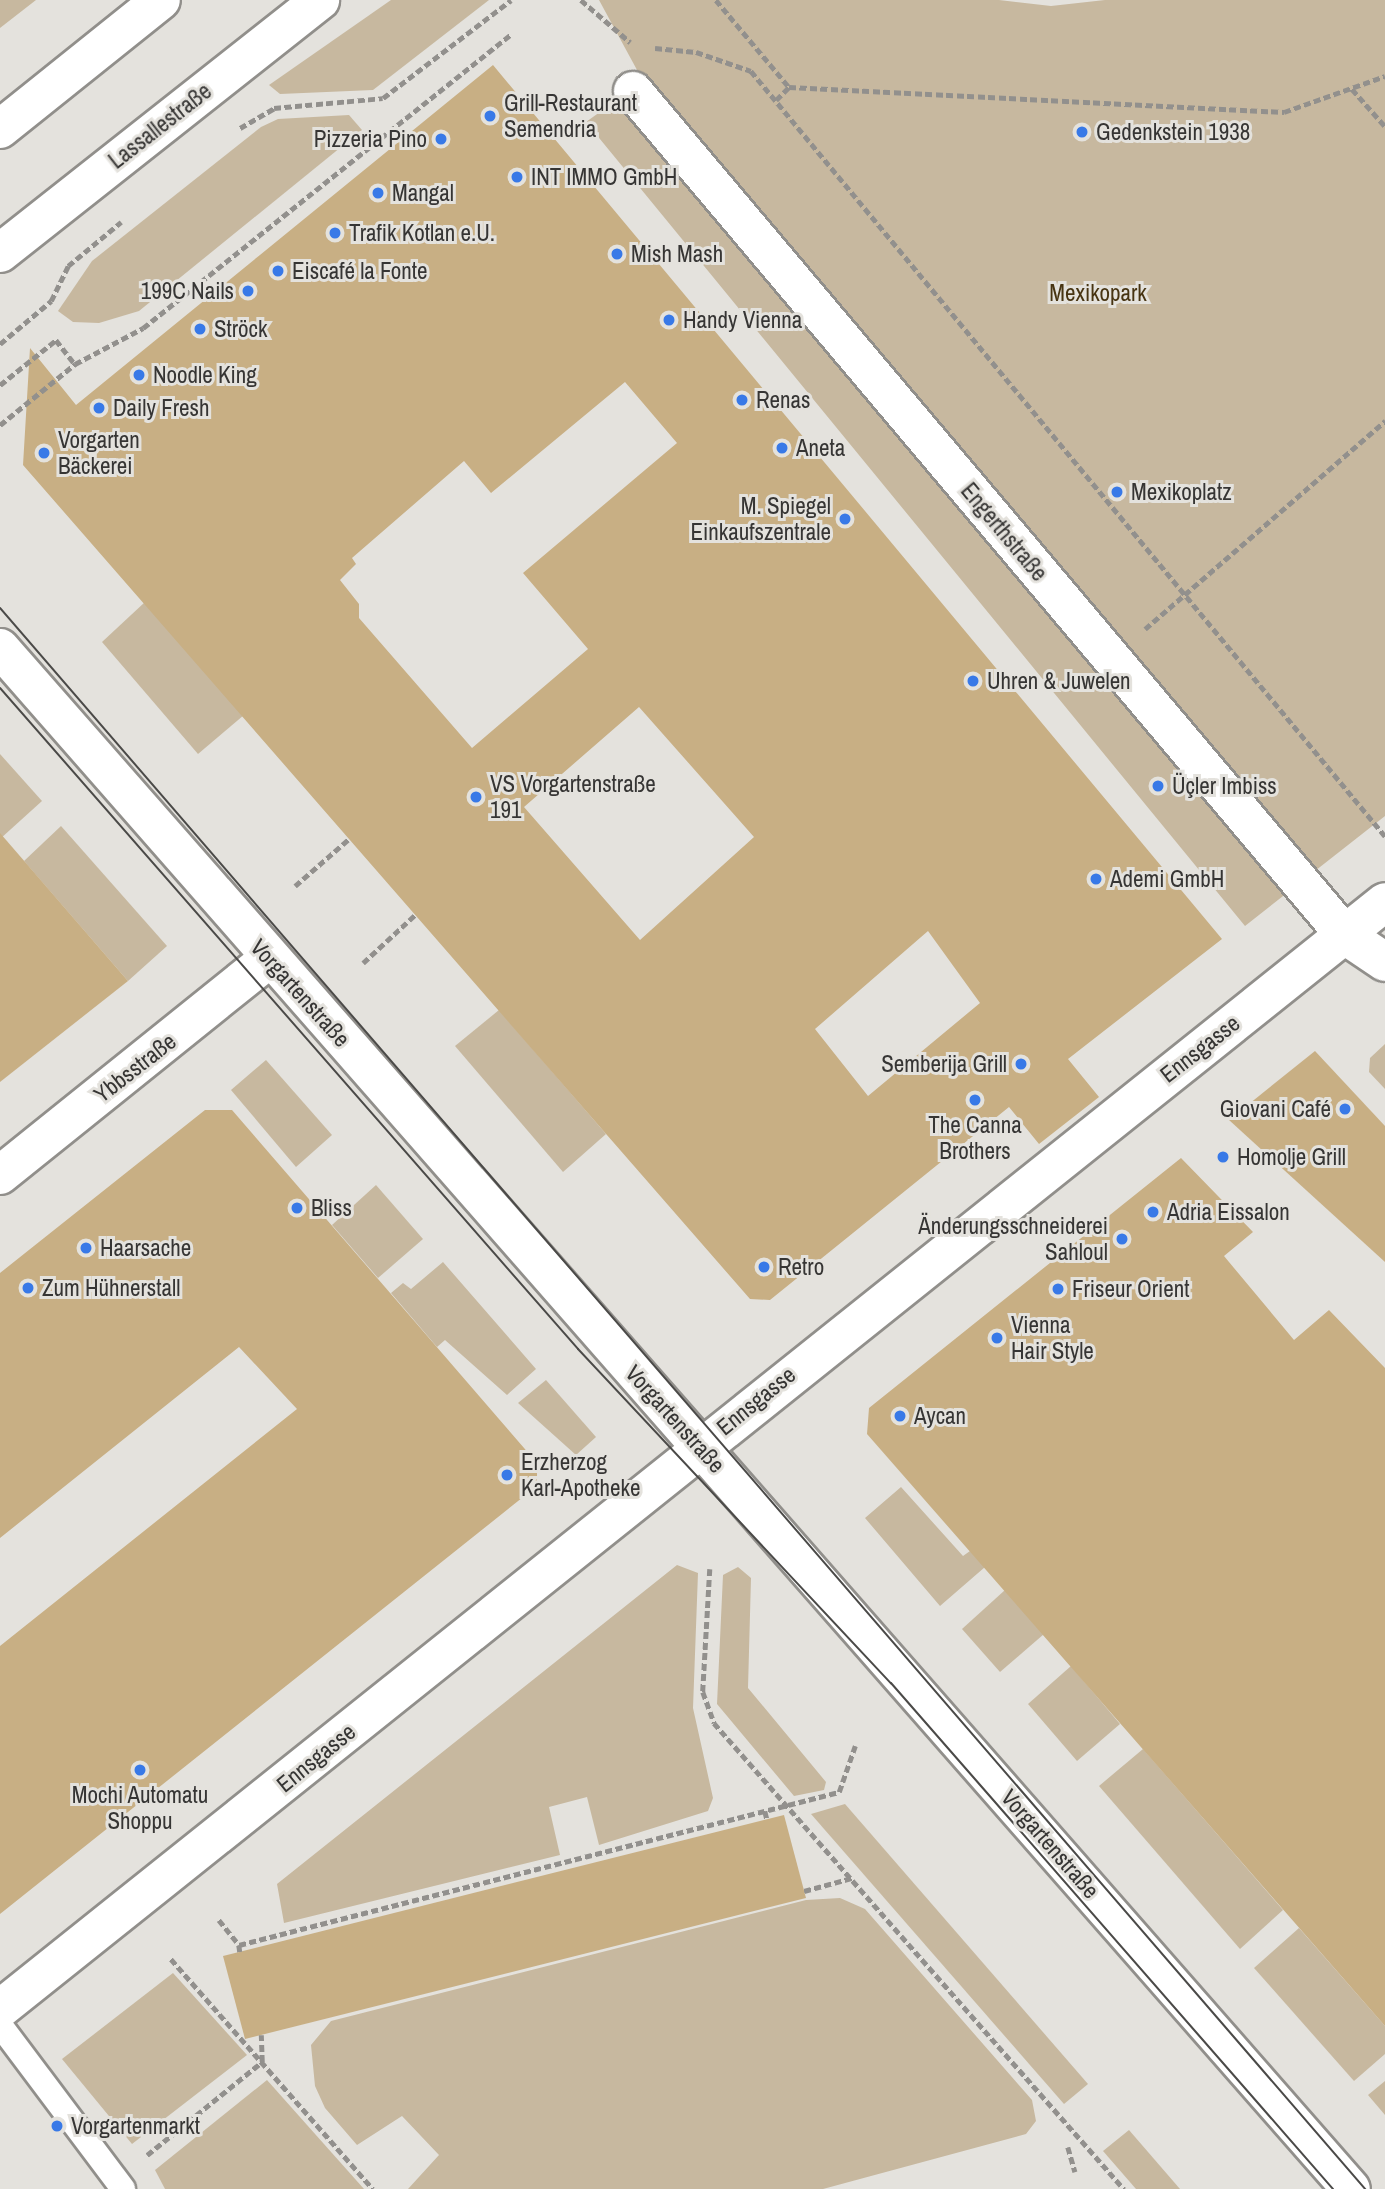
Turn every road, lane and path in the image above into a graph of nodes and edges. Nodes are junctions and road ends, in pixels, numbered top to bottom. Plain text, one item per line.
1 (161, 0) edge
2 (320, 0) edge
3 (511, 0) edge
4 (581, 0) edge
5 (716, 0) edge
6 (511, 34) dead end
7 (639, 45) dead end
8 (648, 47) dead end
9 (1385, 76) edge
10 (789, 87) junction
11 (1352, 89) junction
12 (633, 91) dead end
13 (776, 100) junction
14 (1385, 126) edge
15 (0, 129) edge
16 (228, 137) dead end
17 (131, 214) dead end
18 (0, 253) edge
19 (0, 344) edge
20 (75, 364) junction
21 (0, 385) edge
22 (1385, 421) edge
23 (0, 425) edge
24 (1185, 598) junction
25 (0, 648) edge
26 (1110, 657) junction
27 (1385, 836) edge
28 (350, 838) dead end
29 (295, 886) dead end
30 (1385, 902) edge
31 (416, 914) dead end
32 (1345, 935) junction
33 (270, 959) junction
34 (1385, 962) edge
35 (363, 963) dead end
36 (0, 1175) edge
37 (700, 1448) junction
38 (710, 1569) dead end
39 (855, 1746) dead end
40 (788, 1805) junction
41 (765, 1811) junction
42 (767, 1819) dead end
43 (852, 1878) junction
44 (804, 1891) dead end
45 (219, 1920) dead end
46 (239, 1945) junction
47 (240, 1952) dead end
48 (171, 1959) dead end
49 (0, 2009) edge
50 (0, 2025) edge
51 (261, 2035) dead end
52 (262, 2062) junction
53 (1068, 2147) dead end
54 (1075, 2172) dead end
55 (119, 2185) edge
56 (373, 2189) edge
57 (1124, 2189) edge
58 (1351, 2189) edge

1 - 15 street
2 - 18 street, Lassallestraße
3 - 16 path
4 - 7 path
5 - 10 path
6 - 20 path
8 - 13 path
9 - 11 path
10 - 11 path
10 - 13 path
11 - 14 path
12 - 26 street, Engerthstraße
13 - 24 path
17 - 19 path
20 - 21 path
20 - 23 path
22 - 24 path
24 - 26 path
24 - 27 path
25 - 33 street, Vorgartenstraße
26 - 32 street, Engerthstraße
28 - 29 path
30 - 32 street, Ennsgasse
31 - 35 path
32 - 34 street, Engerthstraße
32 - 37 street, Ennsgasse
33 - 36 street, Ybbsstraße
33 - 37 street, Vorgartenstraße
37 - 49 street, Ennsgasse
37 - 58 street, Vorgartenstraße
38 - 40 path
39 - 40 path
40 - 41 path
40 - 43 path
41 - 42 path
41 - 46 path
43 - 44 path
43 - 57 path
45 - 46 path
46 - 47 path
48 - 52 path
50 - 55 lane
51 - 52 path
52 - 55 path
52 - 56 path
53 - 54 path

